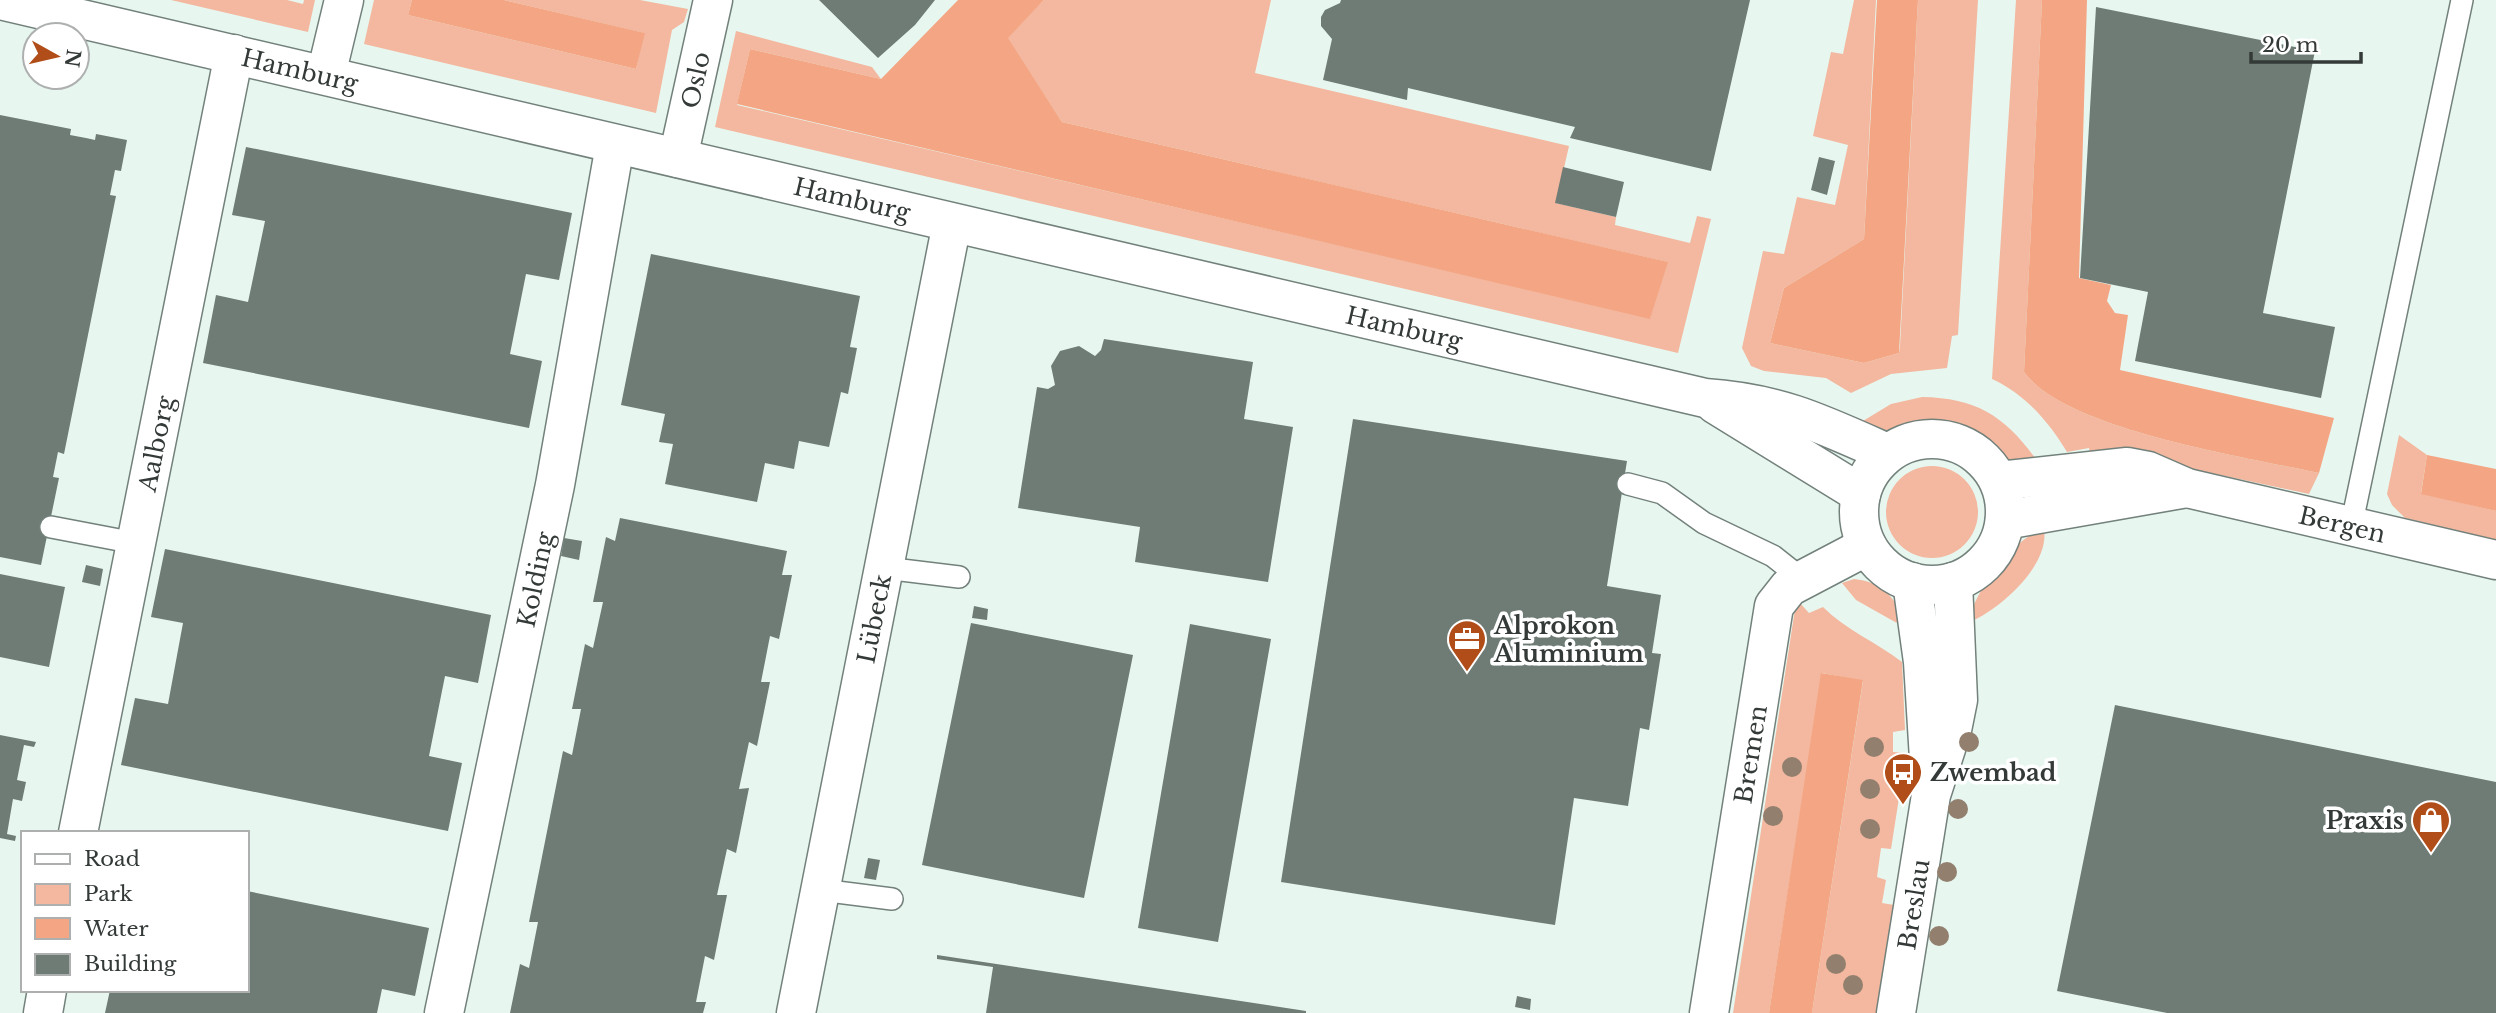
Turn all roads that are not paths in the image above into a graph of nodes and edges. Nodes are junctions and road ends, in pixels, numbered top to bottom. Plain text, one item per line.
1 (0, 0) edge
2 (344, 0) edge
3 (713, 0) edge
4 (2462, 0) edge
5 (234, 54) junction
6 (326, 75) junction
7 (615, 145) junction
8 (678, 158) junction
9 (952, 223) junction
10 (1705, 398) junction
11 (1887, 453) junction
12 (1999, 481) junction
13 (1628, 484) dead end
14 (2187, 488) junction
15 (1861, 494) junction
16 (2005, 520) junction
17 (51, 527) dead end
18 (2351, 527) junction
19 (135, 543) junction
20 (1867, 546) junction
21 (2496, 560) edge
22 (885, 568) junction
23 (959, 577) dead end
24 (1802, 579) junction
25 (1912, 582) junction
26 (1953, 582) junction
27 (1931, 795) junction
28 (78, 831) edge
29 (821, 890) junction
30 (892, 899) dead end
31 (47, 992) edge
32 (43, 1013) edge
33 (444, 1013) edge
34 (796, 1013) edge
35 (1709, 1013) edge
36 (1896, 1013) edge

1 - 5 street, Hamburg
2 - 6 street
3 - 8 street, Oslo
4 - 18 lane
5 - 6 street, Hamburg
5 - 19 street, Aalborg
6 - 7 street, Hamburg
7 - 8 street, Hamburg
7 - 33 street, Kolding
8 - 9 street, Hamburg
9 - 10 street, Hamburg
9 - 22 street, Lübeck
10 - 11 street, Hamburg
10 - 15 street, Hamburg
11 - 12 street
11 - 15 street
12 - 14 street, Bergen
12 - 16 street
13 - 24 lane
14 - 16 street, Bergen
14 - 18 street, Bergen
15 - 20 street
16 - 26 street
17 - 19 lane
18 - 21 street, Bergen
19 - 28 street, Aalborg
20 - 24 street, Bremen
20 - 25 street
22 - 23 lane
22 - 29 street, Lübeck
24 - 35 street, Bremen
25 - 26 street
25 - 27 street, Breslau
26 - 27 street, Breslau
27 - 36 street, Breslau
29 - 30 lane
29 - 34 street, Lübeck
31 - 32 street

